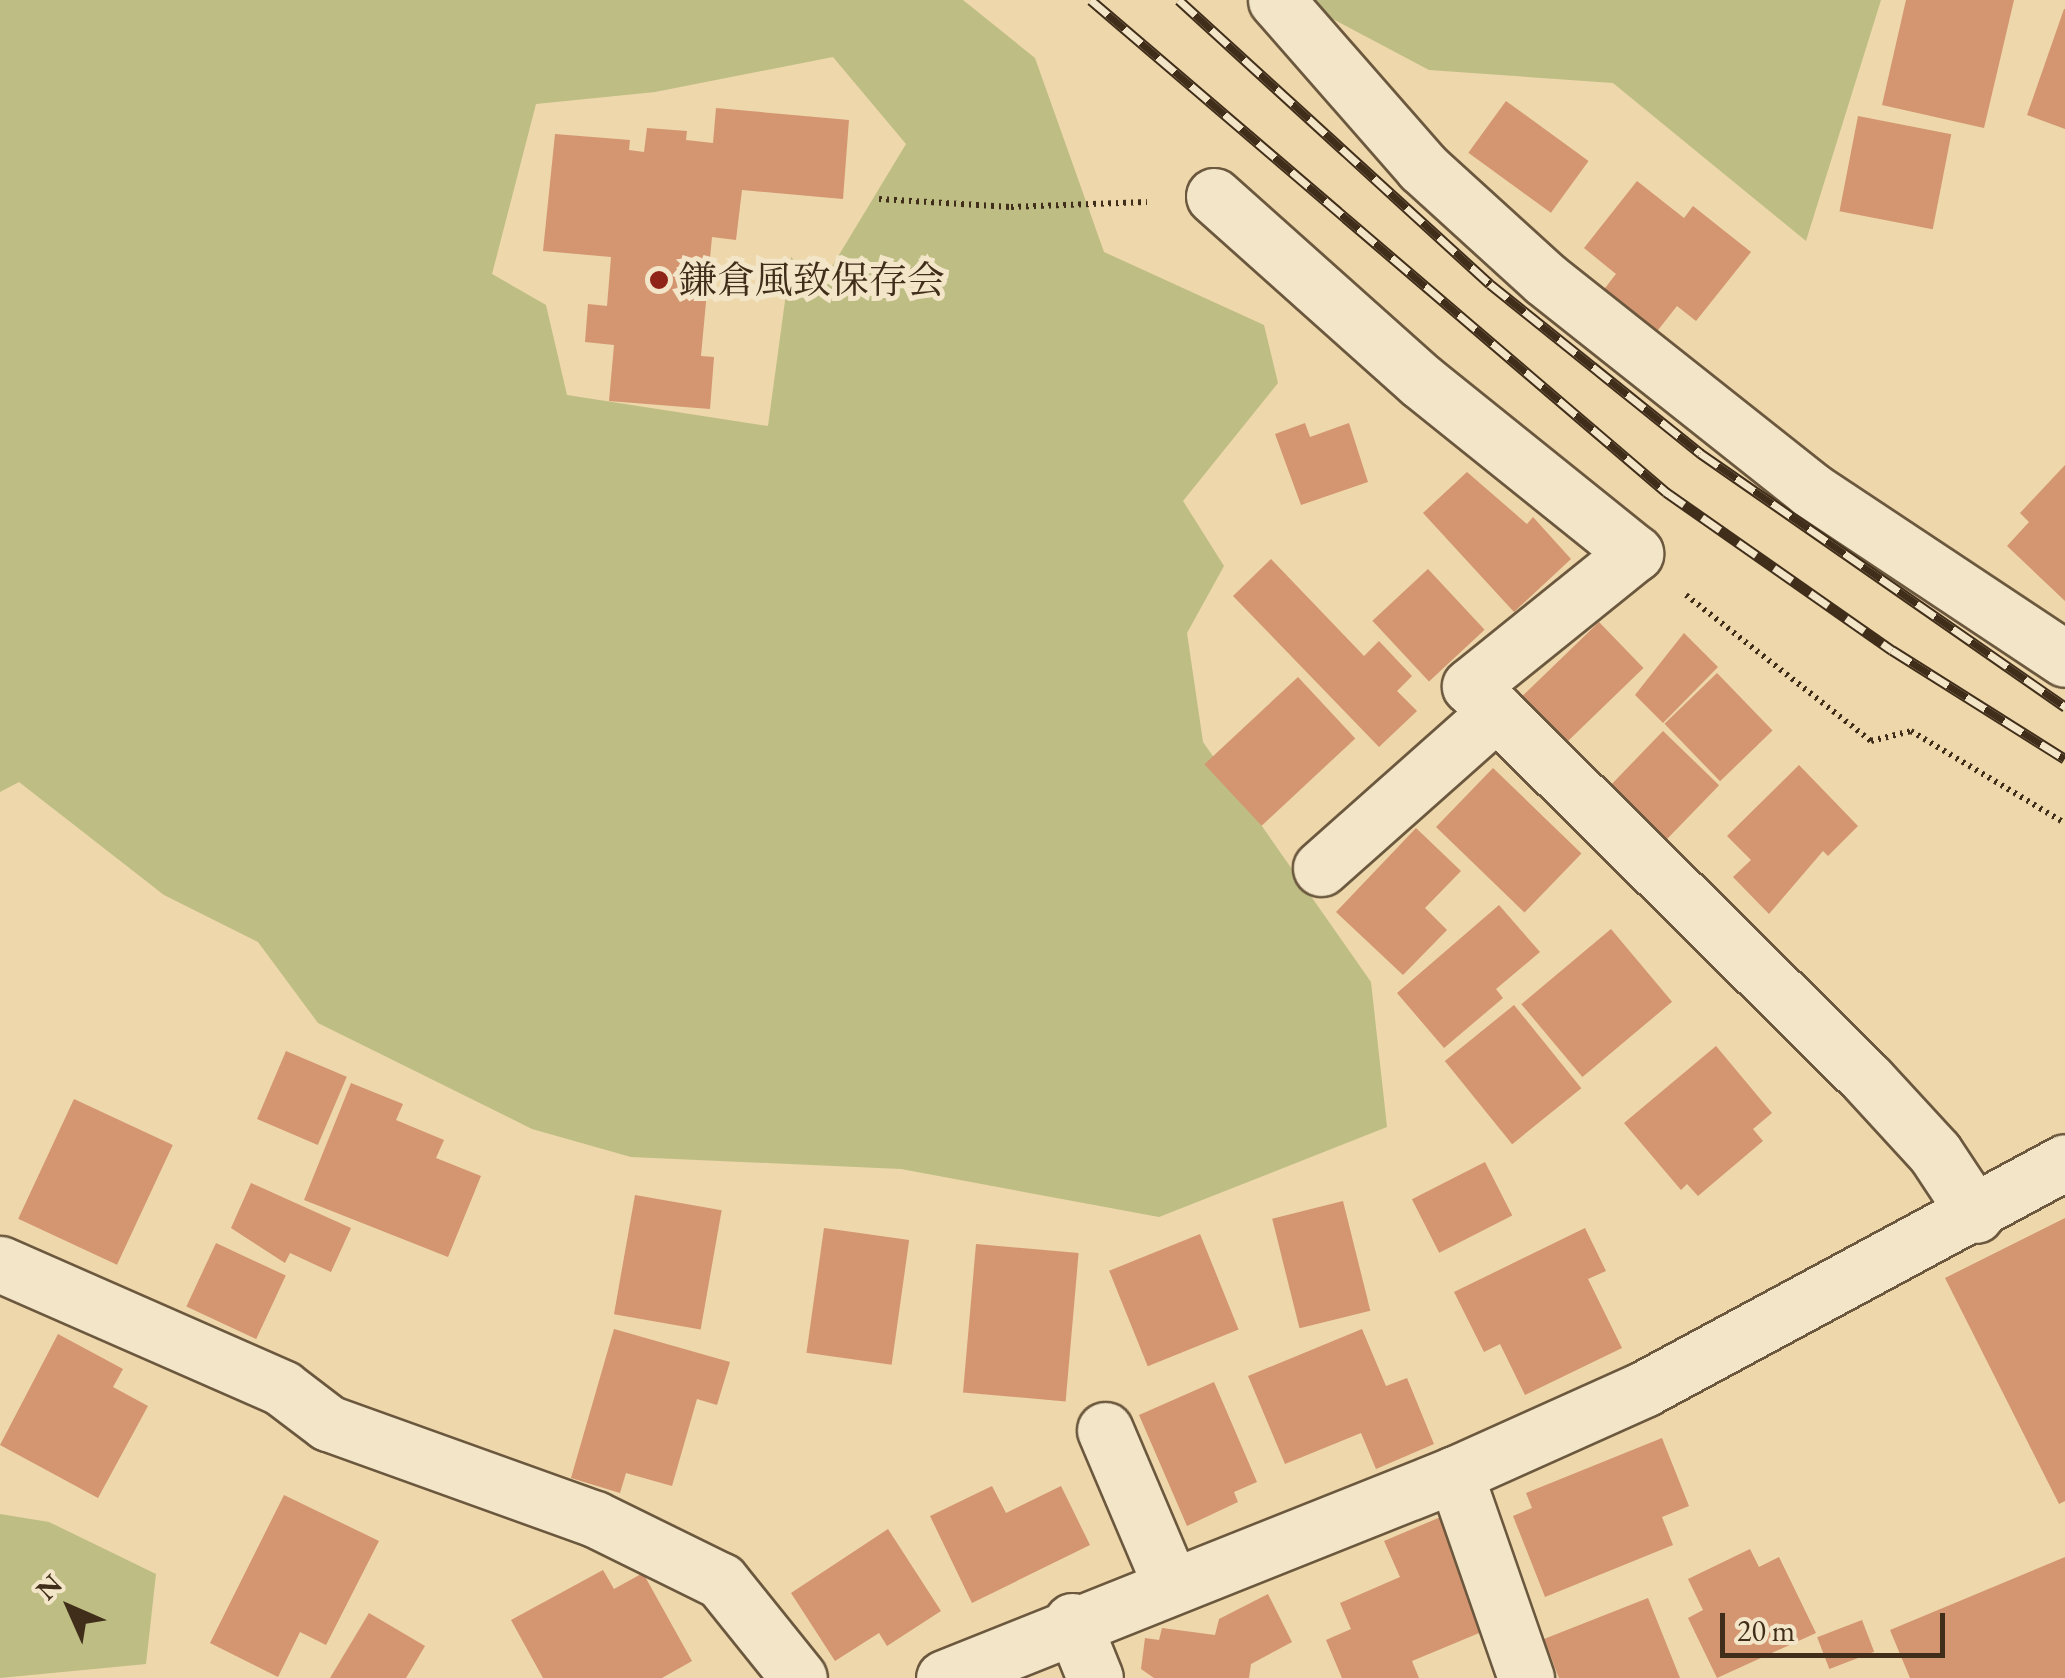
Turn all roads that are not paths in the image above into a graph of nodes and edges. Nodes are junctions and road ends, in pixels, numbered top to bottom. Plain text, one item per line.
1 (1276, 0) edge
2 (1214, 196) road end
3 (2065, 659) edge
4 (1497, 712) junction
5 (1322, 868) dead end
6 (2065, 1162) edge
7 (1976, 1215) junction
8 (0, 1264) edge
9 (1105, 1430) dead end
10 (1455, 1474) junction
11 (1170, 1584) junction
12 (1072, 1621) junction
13 (799, 1678) edge
14 (944, 1678) edge
15 (1095, 1678) edge
16 (1526, 1678) edge

1 - 3 street
2 - 4 street
4 - 5 street
4 - 7 street
6 - 7 street
7 - 10 street
8 - 13 street
9 - 11 street
10 - 11 street
10 - 16 street
11 - 12 street
12 - 14 street
12 - 15 street

